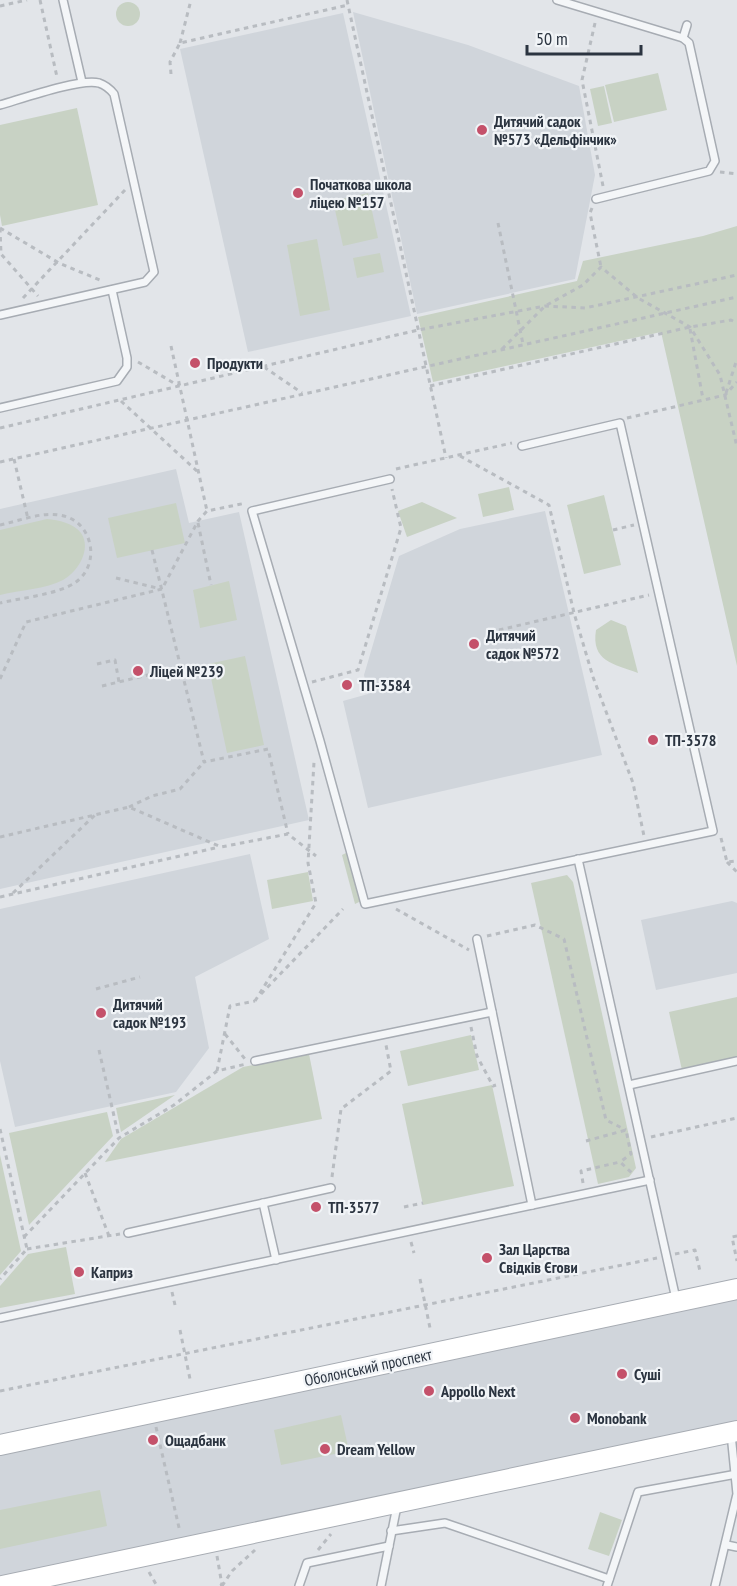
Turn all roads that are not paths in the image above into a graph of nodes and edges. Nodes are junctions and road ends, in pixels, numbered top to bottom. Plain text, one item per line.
1 (63, 0) edge
2 (557, 0) edge
3 (687, 25) dead end
4 (682, 38) junction
5 (82, 82) junction
6 (0, 105) edge
7 (597, 199) road end
8 (115, 289) junction
9 (4, 314) edge
10 (0, 408) edge
11 (521, 444) road end
12 (390, 479) road end
13 (578, 859) junction
14 (477, 939) road end
15 (492, 1012) junction
16 (737, 1061) edge
17 (252, 1062) road end
18 (629, 1086) junction
19 (646, 1181) junction
20 (331, 1188) road end
21 (264, 1203) junction
22 (532, 1205) junction
23 (128, 1233) road end
24 (276, 1260) junction
25 (737, 1289) edge
26 (677, 1302) junction
27 (0, 1318) edge
28 (734, 1431) edge
29 (0, 1445) edge
30 (736, 1474) edge
31 (397, 1502) junction
32 (391, 1531) junction
33 (727, 1545) junction
34 (388, 1546) junction
35 (737, 1547) edge
36 (44, 1582) edge
37 (608, 1582) edge
38 (2, 1586) edge
39 (299, 1586) edge
40 (381, 1586) edge
41 (715, 1586) edge

1 - 5 lane
2 - 4 lane
3 - 4 lane
4 - 7 lane
5 - 6 lane
5 - 8 lane
8 - 9 lane
8 - 10 lane
11 - 13 lane
12 - 13 lane
13 - 18 lane
14 - 15 lane
15 - 17 lane
15 - 22 lane
16 - 18 lane
18 - 19 lane
19 - 22 lane
19 - 26 lane
20 - 21 lane
21 - 23 lane
21 - 24 lane
22 - 24 lane
24 - 27 lane
25 - 26 main road, Оболонський проспект
26 - 29 main road, Оболонський проспект
28 - 30 lane
28 - 31 main road
30 - 33 lane
30 - 37 lane
31 - 32 lane
31 - 36 main road
32 - 34 lane
32 - 37 lane
33 - 35 lane
33 - 41 lane
34 - 39 lane
34 - 40 lane
36 - 38 main road

